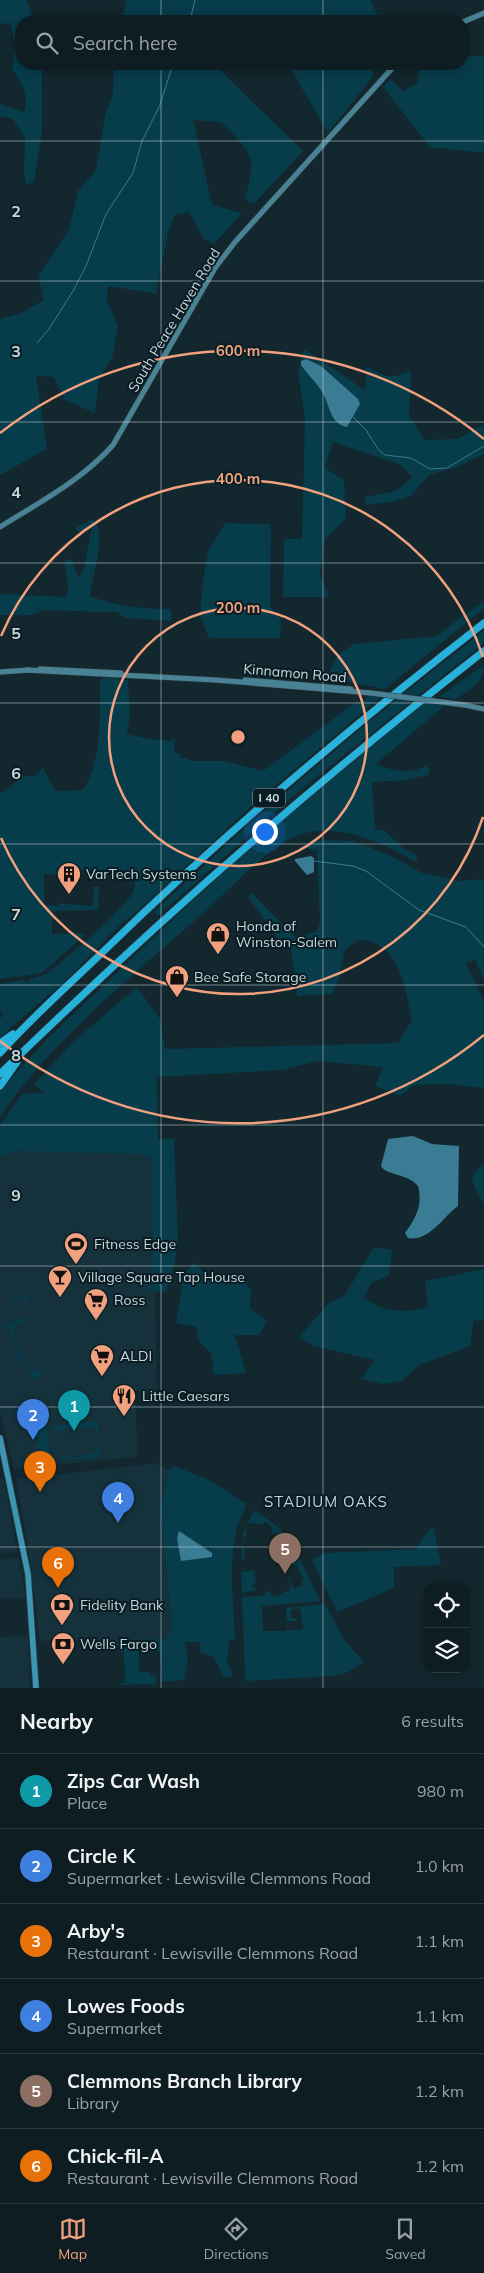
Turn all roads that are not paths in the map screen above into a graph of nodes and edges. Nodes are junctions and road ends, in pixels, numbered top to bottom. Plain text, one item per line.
1 (484, 13) edge
2 (469, 19) edge
3 (391, 70) edge
4 (0, 526) edge
5 (484, 623) edge
6 (484, 651) edge
7 (0, 672) edge
8 (484, 710) edge
9 (23, 1026) junction
10 (0, 1043) edge
11 (29, 1046) junction
12 (0, 1053) edge
13 (0, 1074) edge
14 (0, 1086) edge
15 (0, 1438) edge
16 (36, 1688) edge

1 - 2 main road
3 - 4 main road, South Peace Haven Road
5 - 9 highway, I 40
6 - 11 highway, I 40
7 - 8 main road, Kinnamon Road, bridge
9 - 10 highway
9 - 12 highway, I 40
11 - 13 highway, I 40
11 - 14 highway
15 - 16 main road

